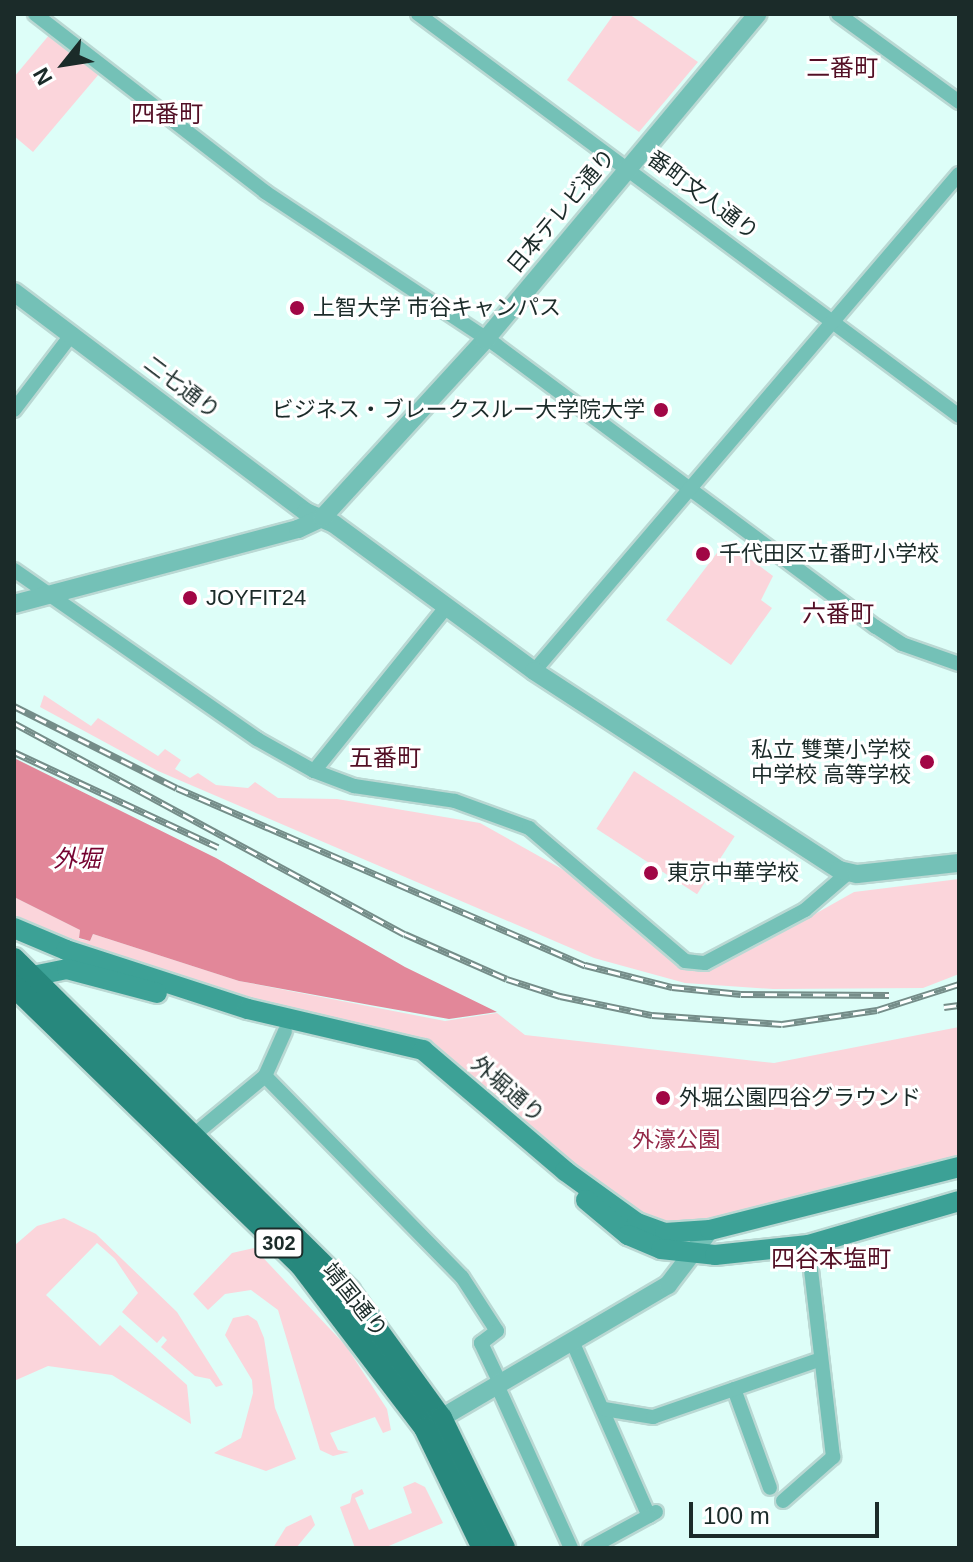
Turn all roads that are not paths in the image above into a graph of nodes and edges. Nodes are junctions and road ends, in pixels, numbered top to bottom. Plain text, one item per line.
1 (35, 14) edge
2 (418, 14) edge
3 (758, 14) edge
4 (838, 14) edge
5 (959, 102) edge
6 (629, 167) junction
7 (959, 174) edge
8 (14, 292) edge
9 (832, 320) junction
10 (72, 334) junction
11 (485, 340) junction
12 (14, 410) edge
13 (959, 416) edge
14 (689, 489) junction
15 (322, 518) junction
16 (14, 570) edge
17 (53, 595) junction
18 (14, 604) edge
19 (447, 606) junction
20 (959, 664) edge
21 (534, 671) junction
22 (314, 771) junction
23 (959, 863) edge
24 (849, 872) junction
25 (14, 928) edge
26 (14, 959) edge
27 (20, 980) edge
28 (285, 1031) junction
29 (265, 1076) junction
30 (195, 1134) junction
31 (959, 1167) edge
32 (959, 1201) edge
33 (710, 1230) junction
34 (808, 1245) junction
35 (694, 1254) junction
36 (572, 1341) junction
37 (819, 1360) junction
38 (498, 1384) junction
39 (734, 1389) junction
40 (604, 1409) junction
41 (433, 1423) junction
42 (770, 1488) dead end
43 (783, 1501) dead end
44 (599, 1546) edge
45 (483, 1548) edge
46 (504, 1548) edge
47 (571, 1548) edge

1 - 11 street
2 - 6 street, 番町文人通り
3 - 6 street, 日本テレビ通り
4 - 5 street
6 - 9 street, 番町文人通り
6 - 11 street, 日本テレビ通り
7 - 9 street
8 - 10 street, 二七通り
9 - 13 street, 番町文人通り
9 - 14 street
10 - 12 street
10 - 15 street, 二七通り
11 - 14 street
11 - 15 street, 日本テレビ通り
14 - 20 street
14 - 21 street
15 - 17 street, 日本テレビ通り
15 - 19 street, 二七通り
16 - 17 street
17 - 18 street, 日本テレビ通り
17 - 22 street
19 - 21 street, 二七通り
19 - 22 street
21 - 24 street, 二七通り
22 - 24 street
23 - 24 street
25 - 33 main road, 外堀通り
26 - 27 main road, 靖国通り / 302
27 - 28 main road, 外堀通り
27 - 30 main road, 靖国通り / 302
27 - 41 main road, 靖国通り / 302
28 - 29 street
28 - 35 main road, 外堀通り
29 - 30 street
29 - 38 street
30 - 41 main road, 靖国通り / 302
31 - 33 main road, 外堀通り
32 - 34 main road, 外堀通り
33 - 35 street
34 - 35 main road, 外堀通り
34 - 37 street
35 - 36 street
36 - 38 street
36 - 40 street
37 - 39 street
37 - 43 street
38 - 41 street
38 - 47 street
39 - 40 street
39 - 42 street
40 - 44 street
41 - 45 main road, 靖国通り / 302
41 - 46 main road, 靖国通り / 302

